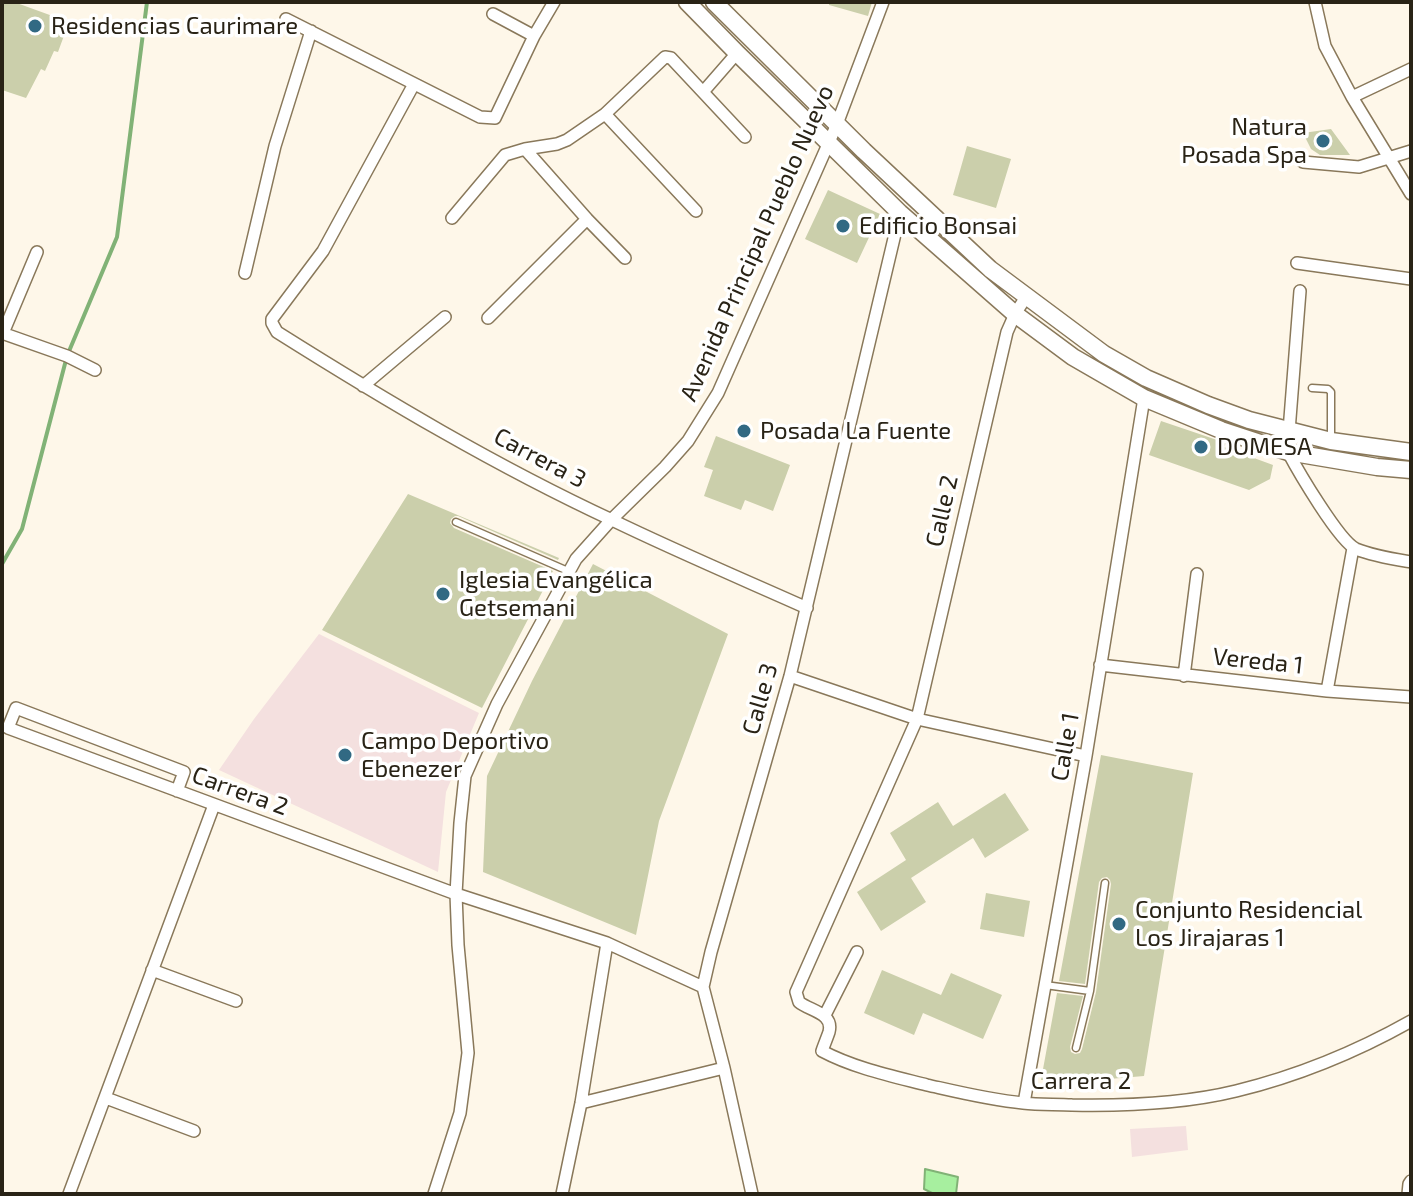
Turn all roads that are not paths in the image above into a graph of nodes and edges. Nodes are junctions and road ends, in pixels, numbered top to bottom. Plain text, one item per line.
1 (554, 2) edge
2 (687, 2) edge
3 (714, 2) edge
4 (883, 2) edge
5 (1315, 2) edge
6 (493, 14) dead end
7 (286, 19) dead end
8 (311, 31) junction
9 (534, 36) junction
10 (737, 53) junction
11 (1411, 69) edge
12 (414, 84) junction
13 (703, 92) junction
14 (1352, 97) junction
15 (605, 114) junction
16 (837, 124) junction
17 (745, 137) dead end
18 (828, 143) junction
19 (525, 149) junction
20 (1411, 151) edge
21 (1389, 157) junction
22 (1303, 162) dead end
23 (1411, 194) edge
24 (696, 211) dead end
25 (900, 213) junction
26 (452, 218) dead end
27 (587, 219) junction
28 (37, 252) dead end
29 (625, 258) dead end
30 (1297, 263) dead end
31 (245, 273) dead end
32 (1411, 279) edge
33 (1300, 291) dead end
34 (1026, 297) junction
35 (1015, 314) junction
36 (445, 317) dead end
37 (488, 318) dead end
38 (2, 333) edge
39 (95, 370) dead end
40 (363, 386) junction
41 (1312, 388) dead end
42 (1144, 398) junction
43 (1289, 431) junction
44 (1331, 441) junction
45 (1288, 452) junction
46 (1411, 452) edge
47 (1411, 470) edge
48 (611, 520) junction
49 (456, 522) dead end
50 (1353, 548) junction
51 (1411, 562) edge
52 (568, 571) junction
53 (1197, 574) dead end
54 (807, 608) junction
55 (1100, 665) junction
56 (790, 676) junction
57 (1184, 676) junction
58 (1327, 691) junction
59 (1411, 697) edge
60 (917, 719) junction
61 (1086, 756) junction
62 (177, 791) junction
63 (214, 805) junction
64 (1105, 883) dead end
65 (456, 894) junction
66 (607, 943) junction
67 (857, 952) dead end
68 (152, 970) junction
69 (1045, 985) junction
70 (703, 987) junction
71 (1090, 991) junction
72 (236, 1001) dead end
73 (825, 1015) junction
74 (1411, 1021) edge
75 (1076, 1048) dead end
76 (724, 1068) junction
77 (106, 1098) junction
78 (581, 1103) junction
79 (1024, 1103) junction
80 (194, 1131) dead end
81 (1411, 1181) edge
82 (69, 1194) edge
83 (434, 1194) edge
84 (562, 1194) edge
85 (752, 1194) edge
86 (1408, 1194) edge

1 - 9 street
2 - 10 street
3 - 16 street
4 - 16 street, Avenida Principal Pueblo Nuevo
5 - 14 street
6 - 9 street
7 - 8 street
8 - 12 street
8 - 31 street
9 - 12 street
10 - 13 street
10 - 18 street
11 - 14 street
12 - 40 street, Carrera 3
13 - 15 street
13 - 17 street
14 - 21 street
15 - 19 street
15 - 24 street
16 - 18 street, Avenida Principal Pueblo Nuevo
16 - 34 street
18 - 25 street
18 - 48 street, Avenida Principal Pueblo Nuevo
19 - 26 street
19 - 27 street
20 - 21 street
21 - 22 street
21 - 23 street
25 - 35 street
25 - 54 street, Calle 3
27 - 29 street
27 - 37 street
28 - 38 street
30 - 32 street
33 - 43 street
34 - 35 street, Calle 2
34 - 43 street
35 - 42 street
35 - 60 street, Calle 2
36 - 40 street
38 - 39 street
40 - 48 street, Carrera 3
41 - 44 lane
42 - 45 street
42 - 55 street, Calle 1
43 - 44 street
44 - 46 street
45 - 47 street
45 - 50 street
48 - 52 street, Avenida Principal Pueblo Nuevo
48 - 54 street, Carrera 3
49 - 52 lane
50 - 51 street
50 - 58 street
52 - 65 street, Avenida Principal Pueblo Nuevo
53 - 57 street
54 - 56 street, Calle 3
55 - 57 street, Vereda 1
55 - 61 street, Calle 1
56 - 60 street
56 - 70 street, Calle 3
57 - 58 street, Vereda 1
58 - 59 street, Vereda 1
60 - 61 street
60 - 73 street, Calle 2
61 - 69 street, Calle 1
62 - 62 street, Carrera 2
62 - 63 street, Carrera 2
63 - 65 street, Carrera 2
63 - 68 street
64 - 71 lane
65 - 66 street, Carrera 2
65 - 83 street, Avenida Principal Pueblo Nuevo
66 - 70 street, Carrera 2
66 - 78 street
67 - 73 street
68 - 72 street
68 - 77 street
69 - 71 lane
69 - 79 street, Calle 1
70 - 76 street, Calle 3
71 - 75 lane
73 - 79 street, Carrera 2
74 - 79 street, Carrera 2
76 - 78 street
76 - 85 street, Calle 3
77 - 80 street
77 - 82 street
78 - 84 street
81 - 86 street

